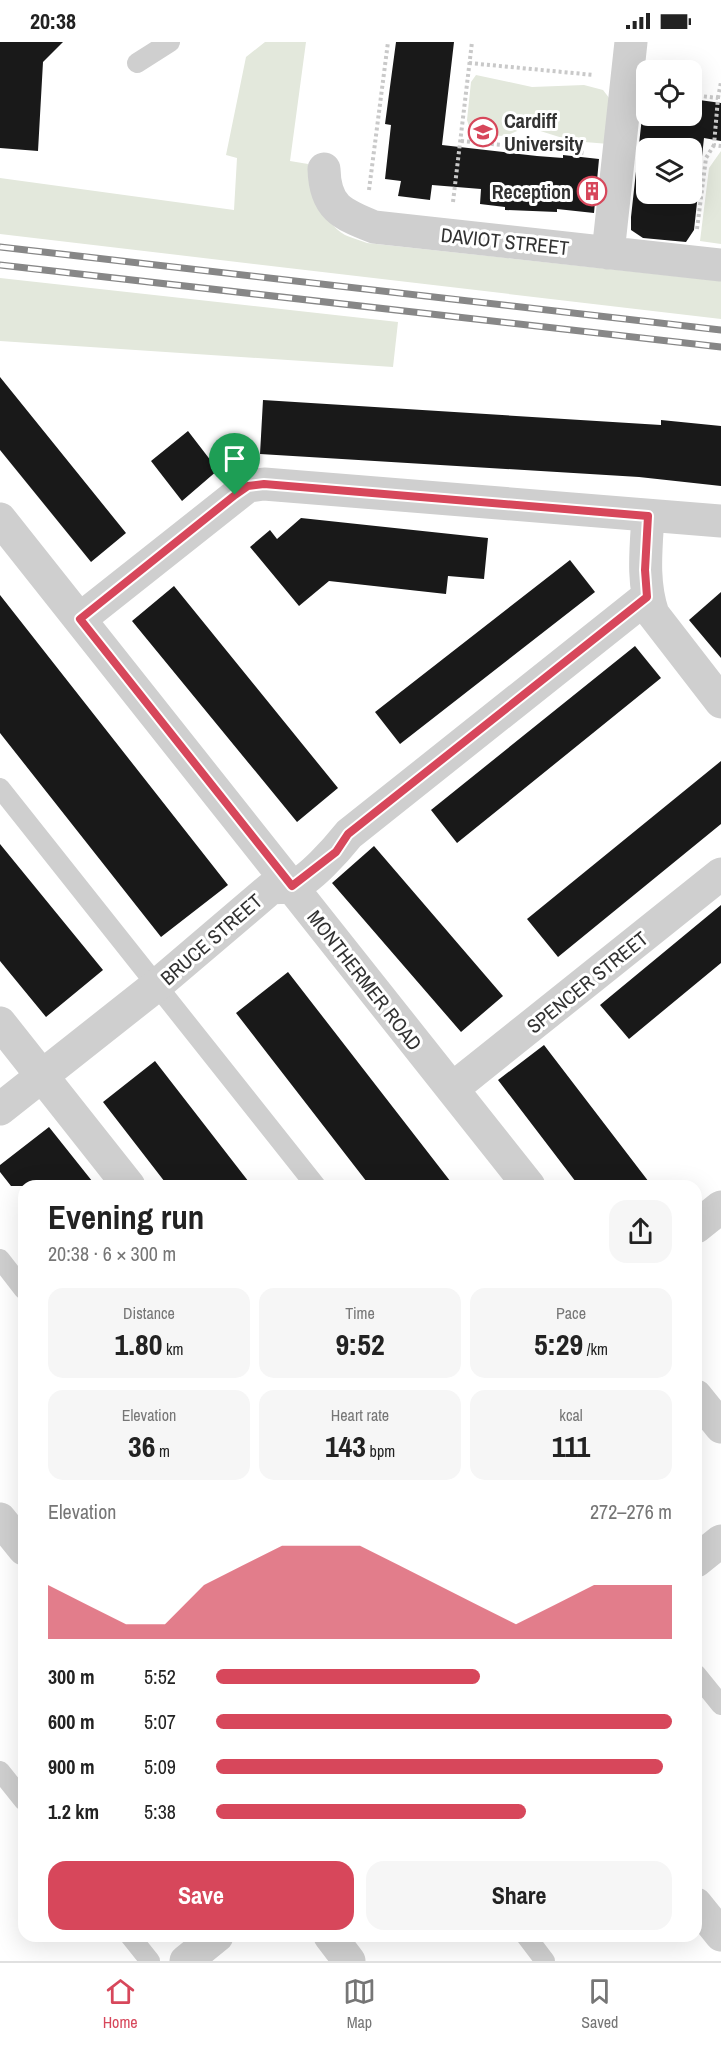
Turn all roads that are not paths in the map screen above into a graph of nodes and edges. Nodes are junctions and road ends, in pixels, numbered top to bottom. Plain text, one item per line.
1 (171, 42) edge
2 (631, 42) edge
3 (137, 63) dead end
4 (324, 169) dead end
5 (608, 253) junction
6 (707, 263) edge
7 (648, 516) junction
8 (0, 519) edge
9 (721, 521) edge
10 (647, 597) junction
11 (80, 619) junction
12 (721, 702) edge
13 (0, 788) edge
14 (721, 874) edge
15 (292, 886) junction
16 (157, 985) junction
17 (0, 1023) edge
18 (42, 1076) junction
19 (452, 1089) junction
20 (0, 1109) edge
21 (124, 1180) edge
22 (311, 1180) edge
23 (525, 1180) edge
24 (721, 1207) edge
25 (702, 1222) edge
26 (0, 1259) edge
27 (18, 1282) edge
28 (702, 1403) edge
29 (721, 1427) edge
30 (0, 1519) edge
31 (721, 1541) edge
32 (18, 1542) edge
33 (702, 1556) edge
34 (702, 1681) edge
35 (721, 1705) edge
36 (0, 1771) edge
37 (18, 1794) edge
38 (702, 1911) edge
39 (721, 1935) edge
40 (135, 1942) edge
41 (210, 1942) edge
42 (335, 1942) edge
43 (531, 1942) edge
44 (150, 1961) edge
45 (186, 1961) edge
46 (349, 1961) edge
47 (545, 1961) edge

1 - 3 lane
2 - 5 street
4 - 5 street, DAVIOT STREET
5 - 6 street, DAVIOT STREET
7 - 9 street
7 - 10 street
7 - 11 street
8 - 11 street, MONTHERMER ROAD
10 - 12 street
10 - 15 street, BRUCE STREET
11 - 15 street, MONTHERMER ROAD
13 - 16 lane
14 - 19 street, SPENCER STREET
15 - 16 street, BRUCE STREET
15 - 19 street, MONTHERMER ROAD
16 - 18 street, BRUCE STREET
16 - 22 lane
17 - 18 street
18 - 20 street, BRUCE STREET
18 - 21 street
19 - 23 street, MONTHERMER ROAD
24 - 25 street
26 - 27 lane
28 - 29 street
30 - 32 street
31 - 33 street
34 - 35 lane
36 - 37 lane
38 - 39 street
40 - 44 lane
41 - 45 street
42 - 46 street
43 - 47 lane

